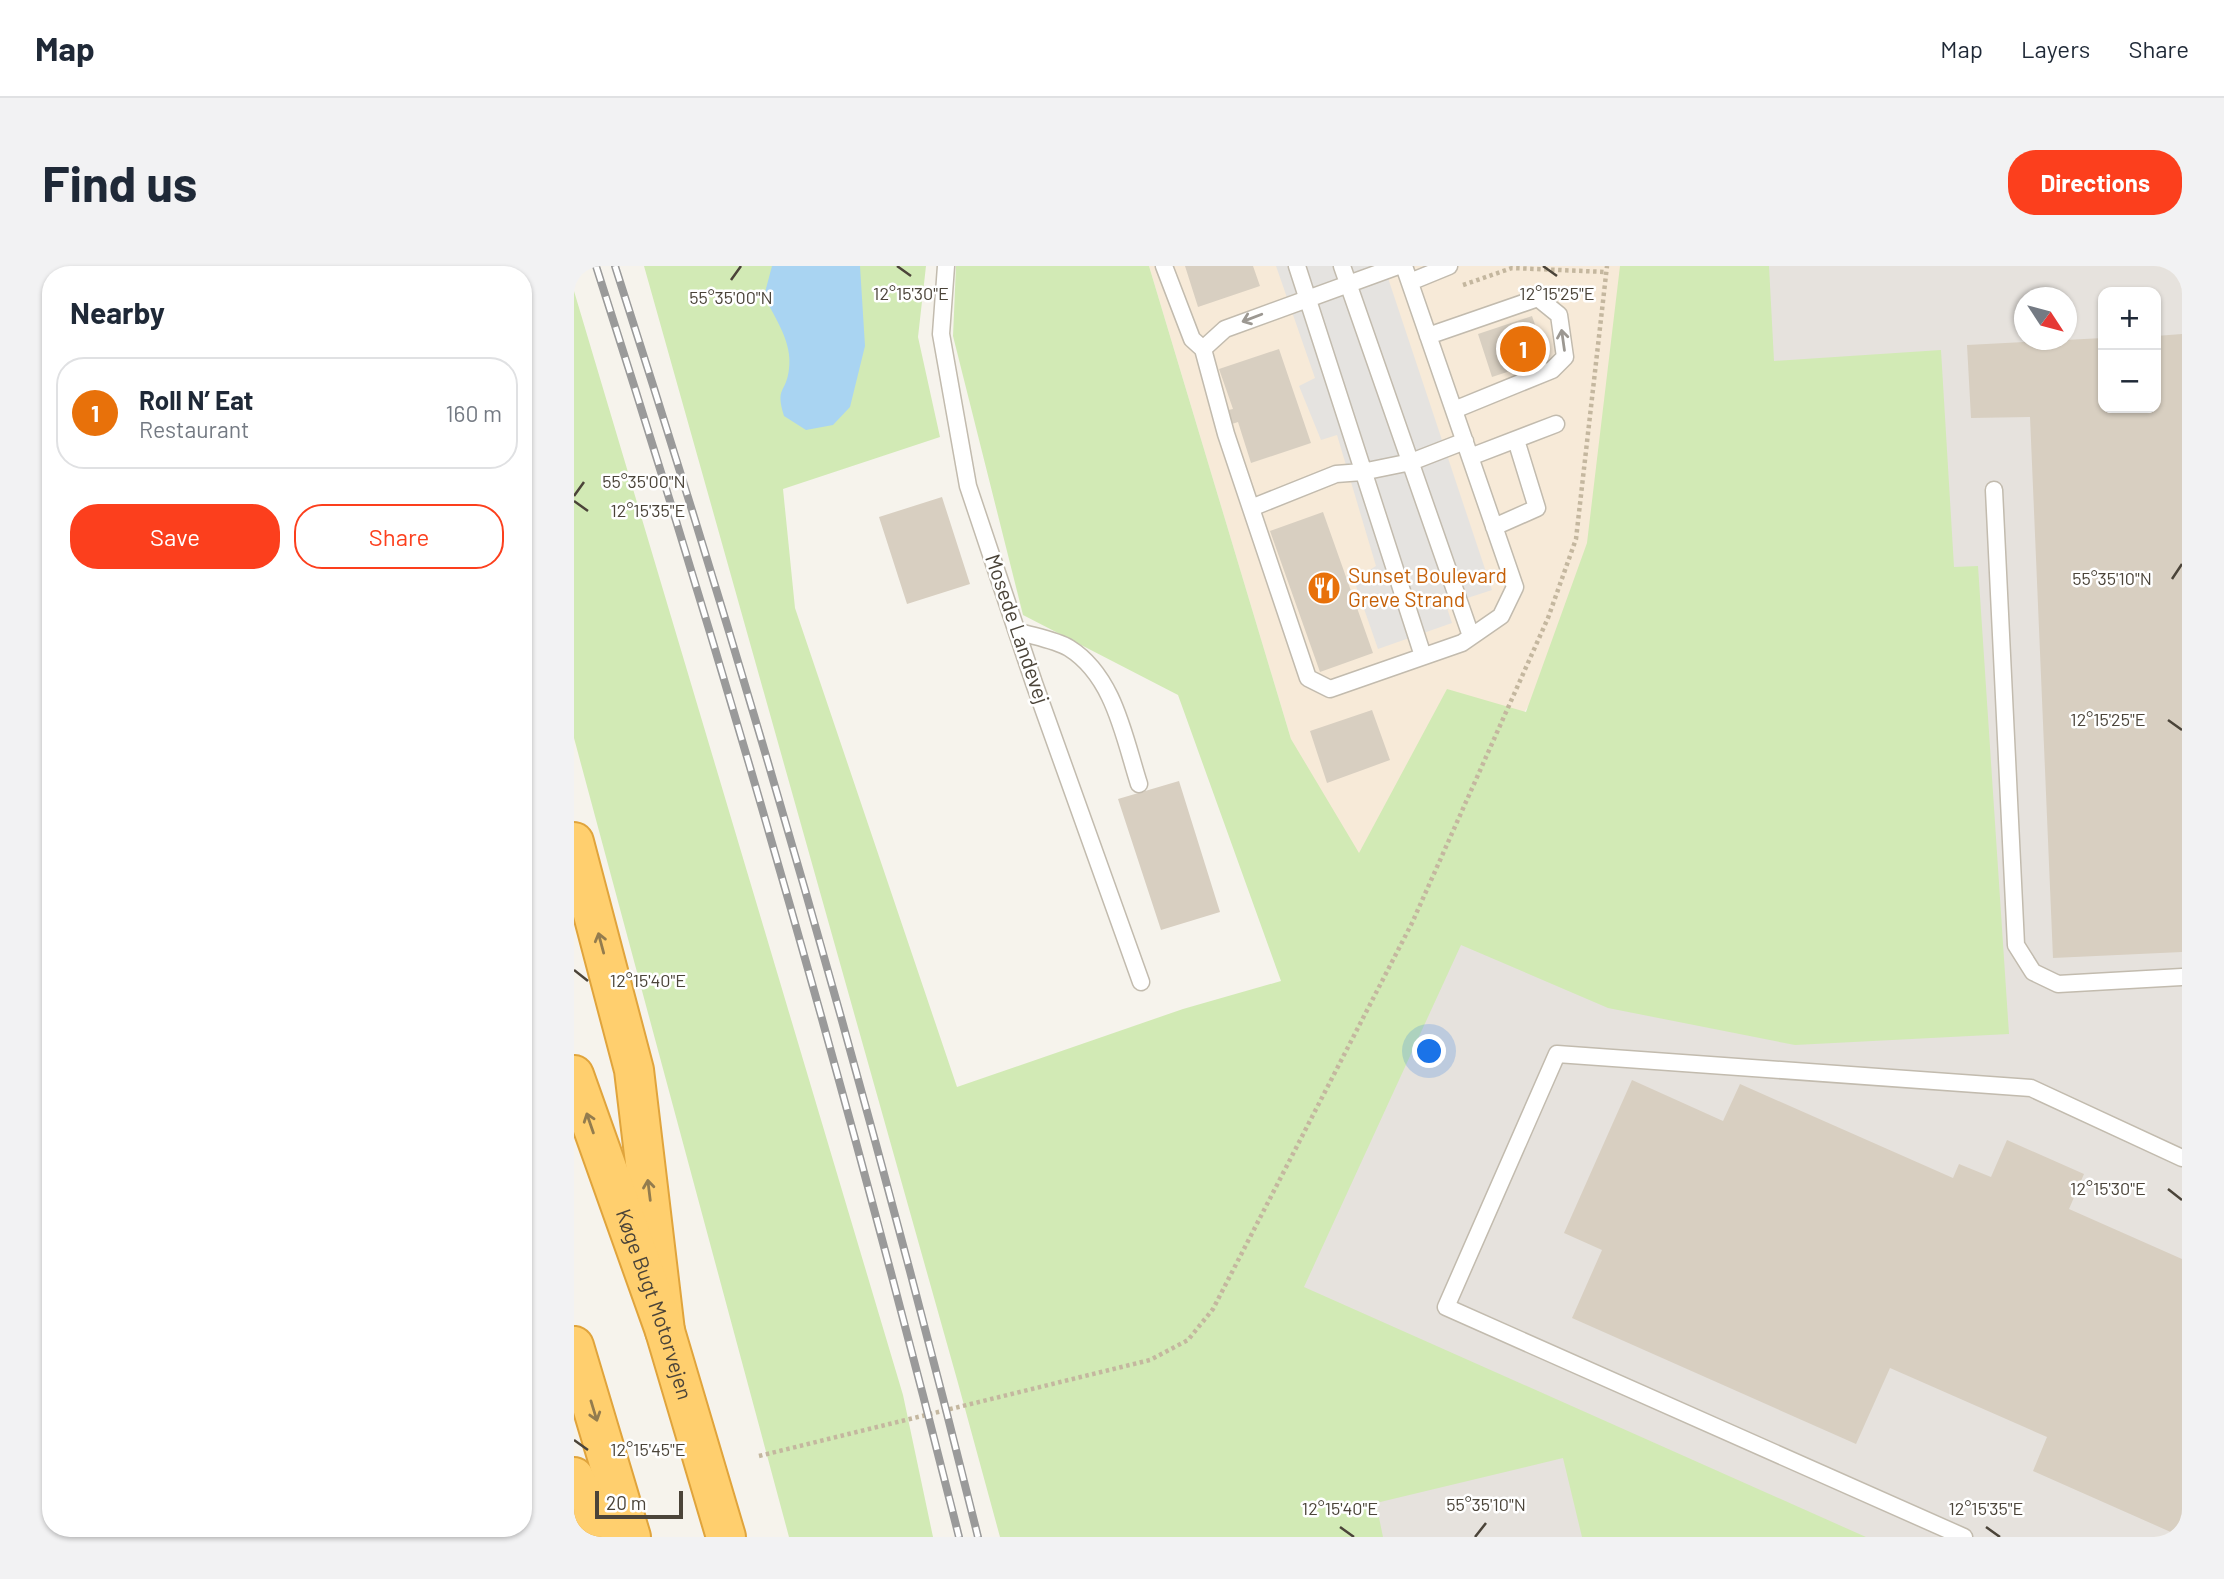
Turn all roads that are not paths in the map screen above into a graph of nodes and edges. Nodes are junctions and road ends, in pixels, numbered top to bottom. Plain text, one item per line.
1 (946, 266) edge
2 (1164, 266) edge
3 (1297, 266) edge
4 (1342, 266) edge
5 (1398, 266) edge
6 (1404, 266) edge
7 (1449, 266) edge
8 (1410, 282) junction
9 (1348, 284) junction
10 (1307, 298) junction
11 (1428, 336) junction
12 (1203, 349) junction
13 (1454, 410) junction
14 (1556, 424) dead end
15 (1516, 440) junction
16 (1468, 449) junction
17 (1410, 462) junction
18 (1362, 472) junction
19 (1994, 490) dead end
20 (1251, 508) junction
21 (1494, 527) junction
22 (1017, 631) junction
23 (1471, 636) junction
24 (1423, 656) junction
25 (1139, 784) dead end
26 (574, 842) edge
27 (2182, 977) edge
28 (1141, 982) dead end
29 (574, 1074) edge
30 (2182, 1158) edge
31 (665, 1331) junction
32 (574, 1346) edge
33 (574, 1477) edge
34 (602, 1537) edge
35 (631, 1537) edge
36 (726, 1537) edge
37 (1964, 1537) edge

1 - 22 lane, Mosede Landevej
2 - 12 lane
3 - 10 lane
4 - 9 lane
5 - 9 lane
6 - 8 lane
7 - 8 lane
8 - 11 lane
9 - 10 lane
9 - 17 lane
10 -> 12 lane
10 - 18 lane
11 - 13 lane
13 -> 11 lane
12 - 20 lane
13 - 16 lane
14 - 15 lane
15 - 16 lane
15 - 21 lane
16 - 17 lane
16 - 21 lane
17 - 18 lane
17 - 23 lane
18 - 20 lane
18 - 24 lane
19 - 27 lane
20 - 24 lane
21 - 23 lane
22 - 25 lane
22 - 28 lane, Mosede Landevej
23 - 24 lane
31 -> 26 highway
31 -> 29 highway, Køge Bugt Motorvejen
30 - 37 lane
31 - 36 highway, Køge Bugt Motorvejen
32 -> 35 highway
33 - 34 highway

